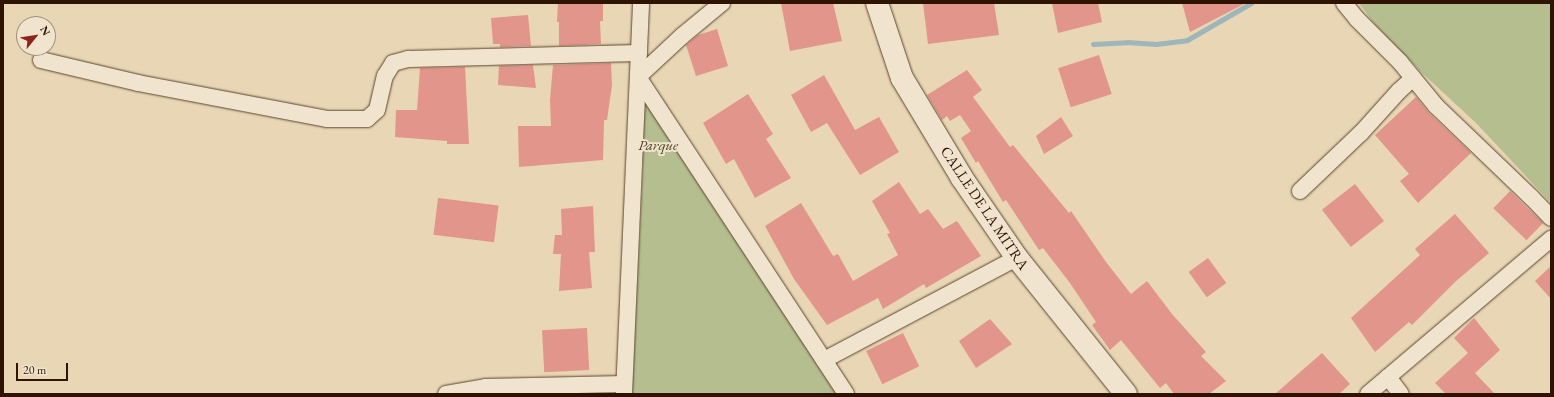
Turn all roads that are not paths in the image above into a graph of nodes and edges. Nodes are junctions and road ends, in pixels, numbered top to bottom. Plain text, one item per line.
1 (641, 3) edge
2 (722, 3) edge
3 (877, 3) edge
4 (1344, 3) edge
5 (639, 52) junction
6 (41, 60) dead end
7 (638, 77) junction
8 (1414, 78) junction
9 (1300, 191) dead end
10 (1551, 218) edge
11 (1551, 239) edge
12 (1017, 258) junction
13 (824, 360) junction
14 (1388, 377) junction
15 (624, 389) edge
16 (446, 394) edge
17 (846, 394) edge
18 (1126, 394) edge
19 (1368, 394) edge
20 (1401, 394) edge

1 - 5 street
2 - 7 street
3 - 12 street, CALLE DE LA MITRA
4 - 8 street
5 - 6 street
5 - 7 street
7 - 13 street
7 - 15 street
8 - 9 street
8 - 10 street
11 - 14 street
12 - 13 street
12 - 18 street, CALLE DE LA MITRA
13 - 17 street
14 - 19 street
14 - 20 street
15 - 16 street

